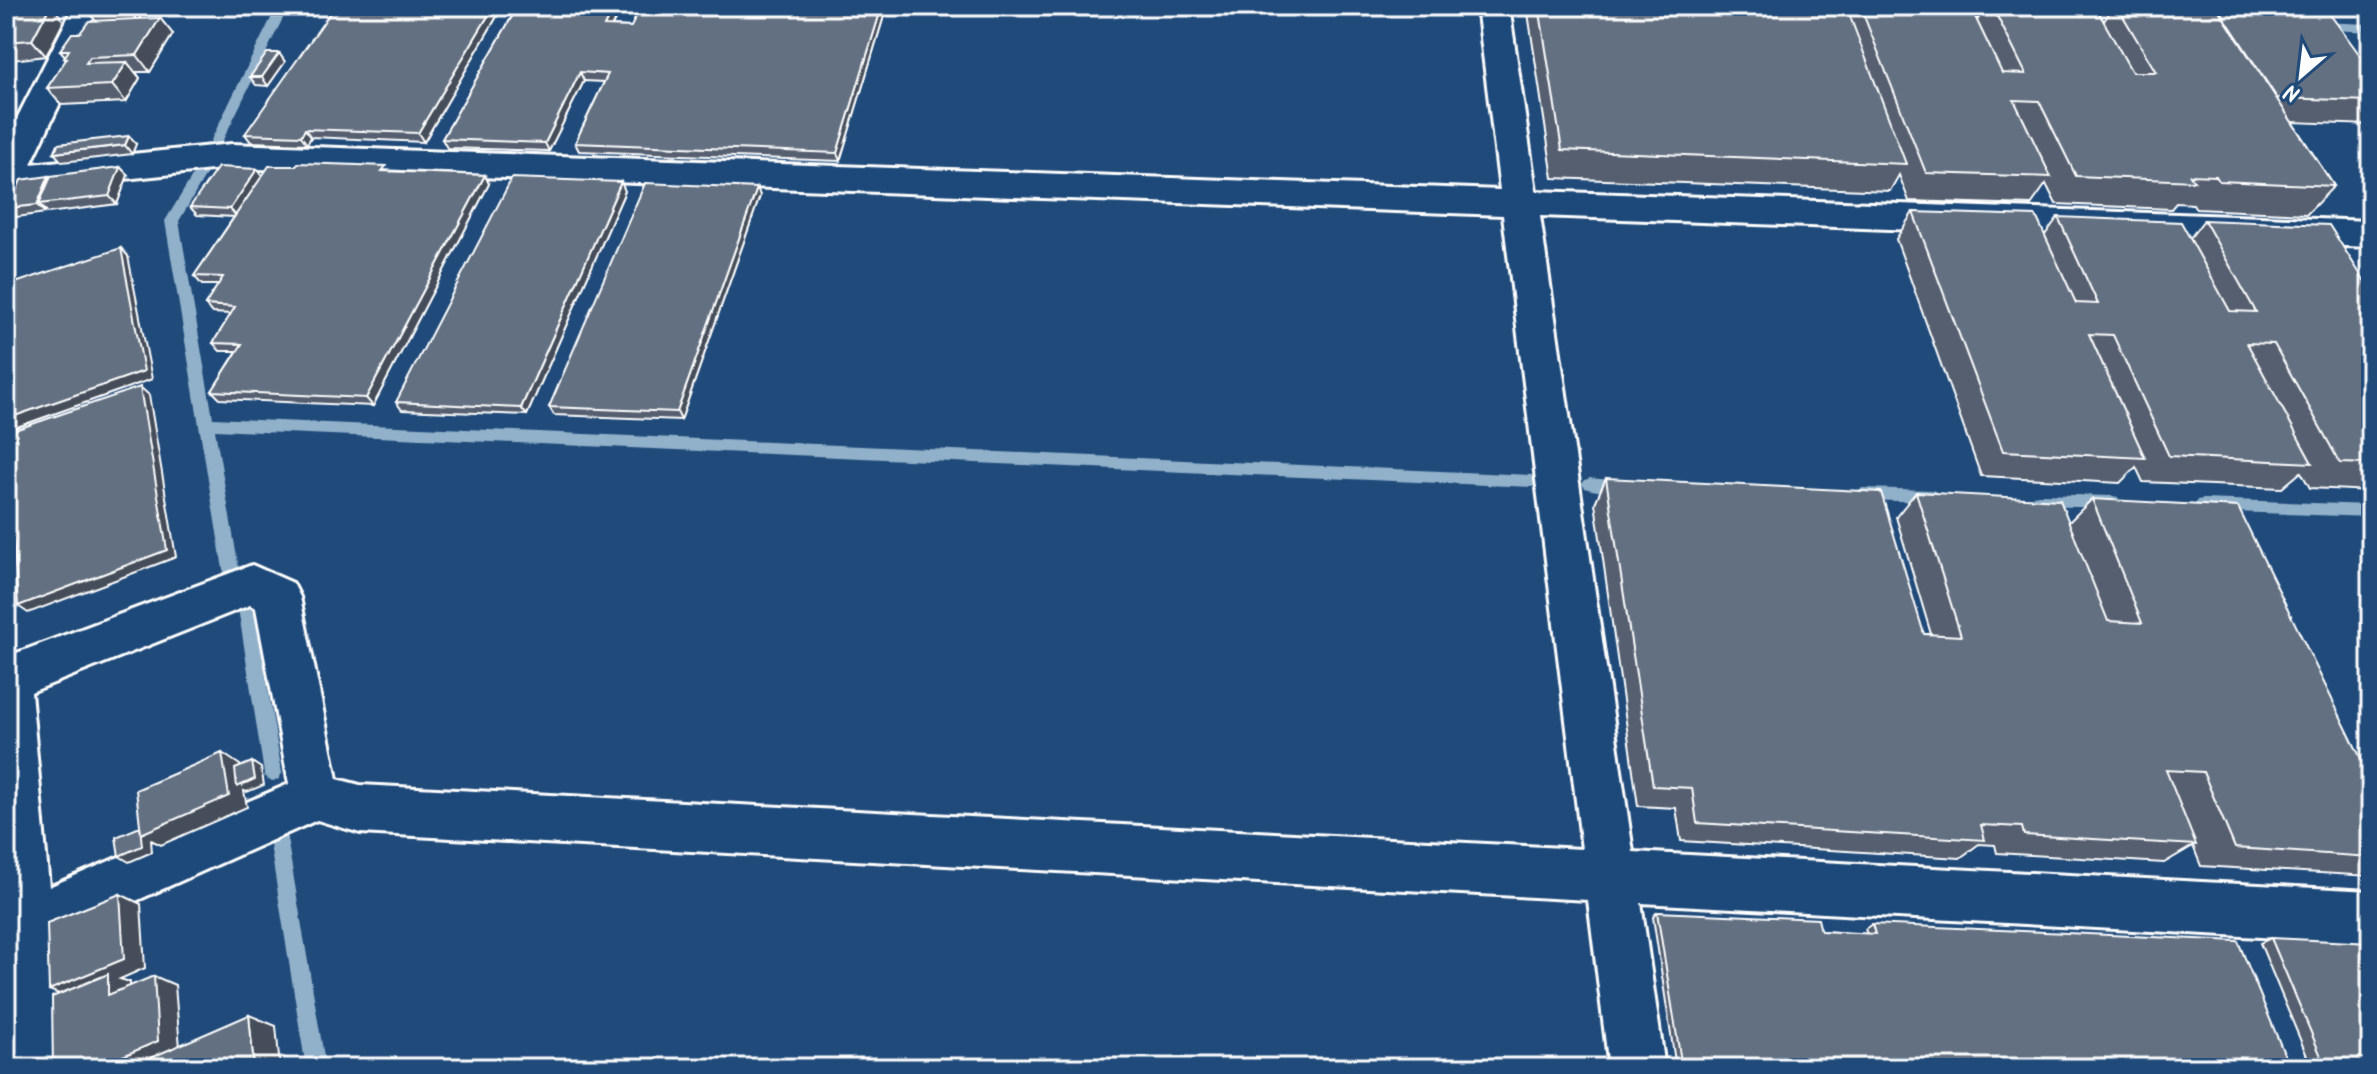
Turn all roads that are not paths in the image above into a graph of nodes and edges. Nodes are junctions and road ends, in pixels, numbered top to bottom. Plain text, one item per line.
1 (90, 6) edge
2 (1493, 6) edge
3 (6, 178) edge
4 (1517, 201) junction
5 (2371, 234) edge
6 (6, 679) edge
7 (316, 796) junction
8 (1612, 876) junction
9 (2371, 917) edge
10 (19, 935) edge
11 (37, 1068) edge
12 (1637, 1068) edge

1 - 3 street
2 - 4 street
3 - 4 street
4 - 5 street
4 - 8 street
6 - 7 street
6 - 10 street
7 - 8 street
7 - 10 street
8 - 9 street
8 - 12 street
10 - 11 street

